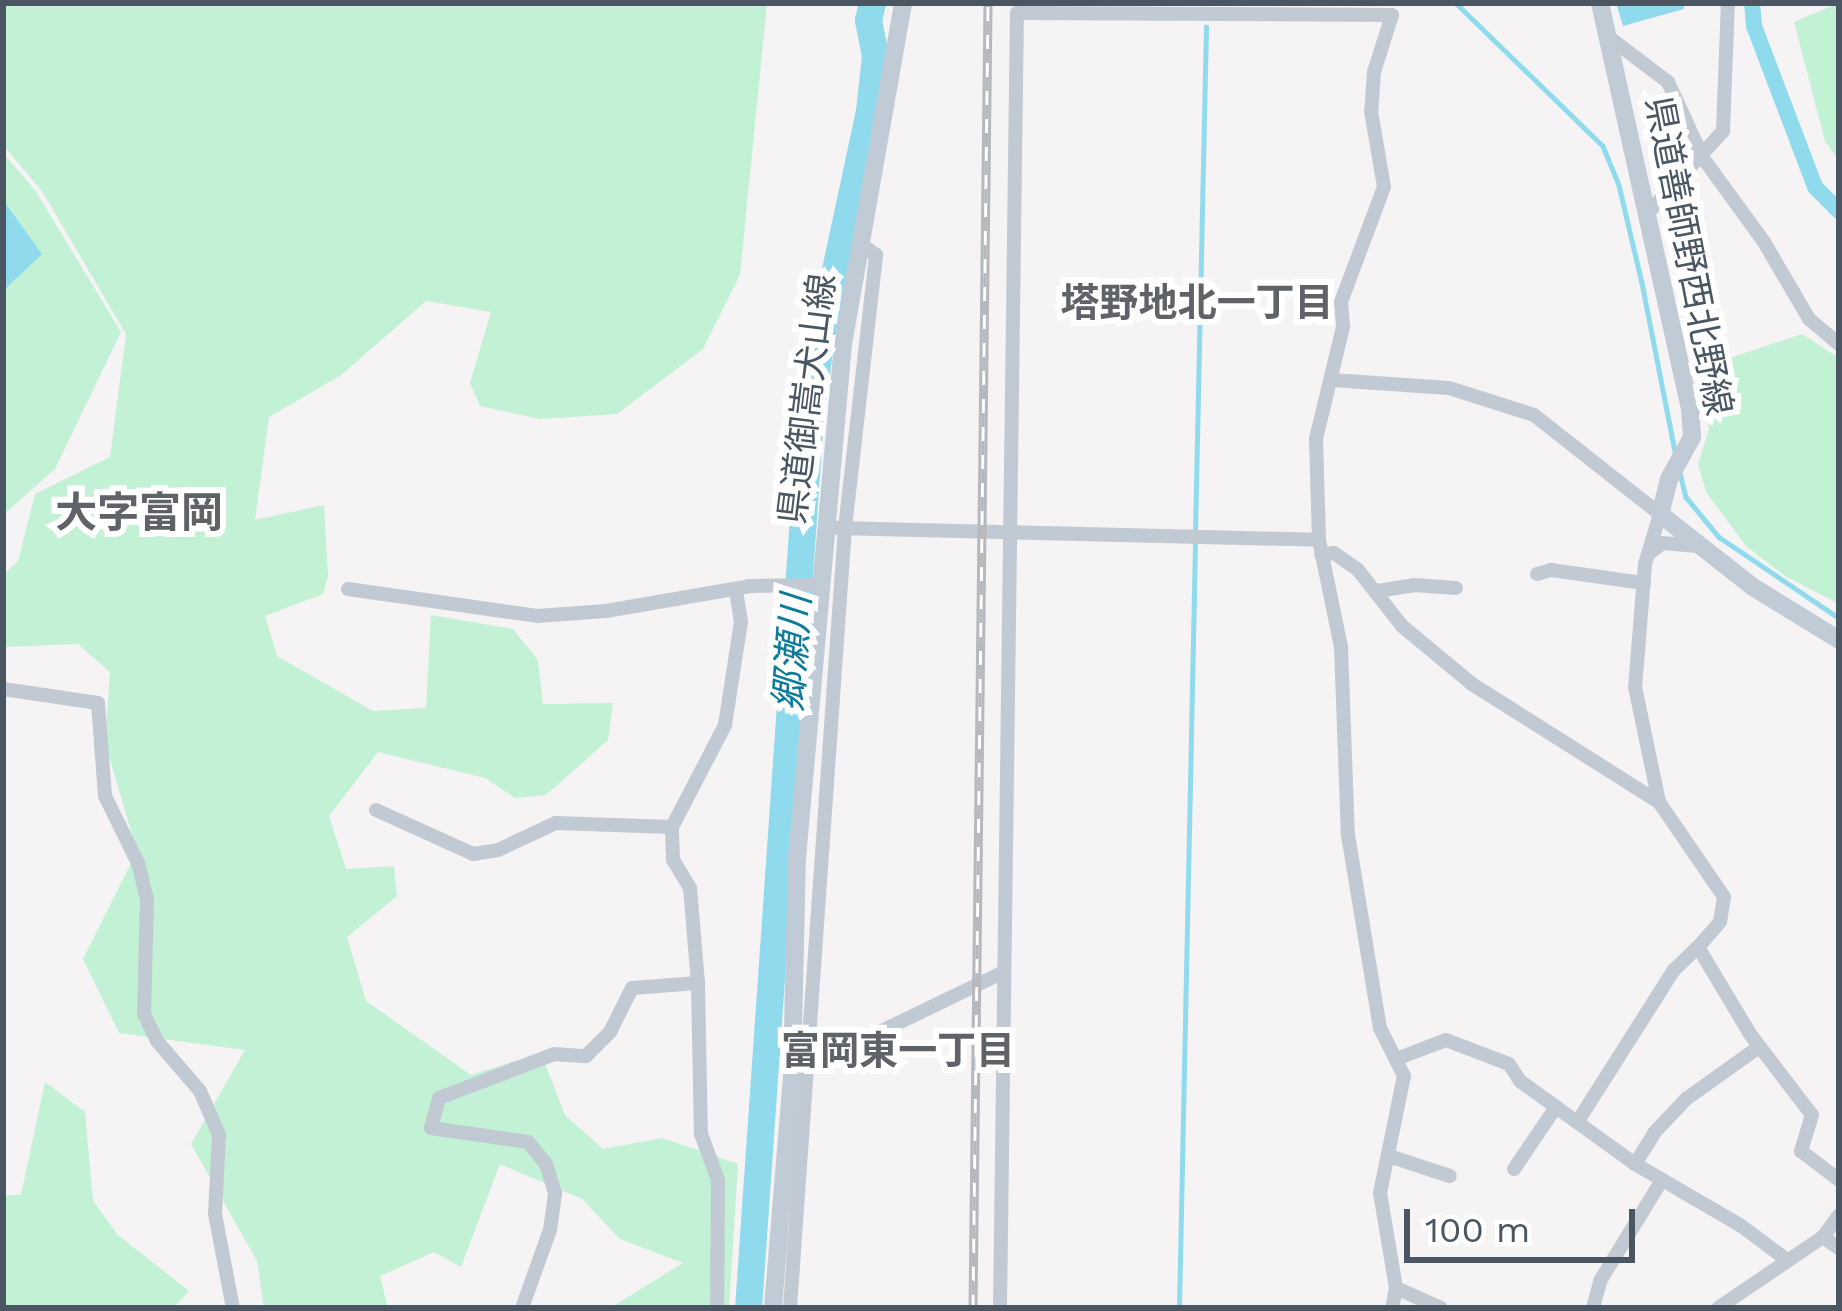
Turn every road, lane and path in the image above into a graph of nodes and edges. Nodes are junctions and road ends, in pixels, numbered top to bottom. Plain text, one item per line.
1 (903, 3) edge
2 (1728, 3) edge
3 (1602, 10) edge
4 (1610, 38) junction
5 (1702, 158) junction
6 (1647, 214) junction
7 (1839, 344) edge
8 (1332, 380) junction
9 (1660, 514) junction
10 (835, 528) junction
11 (1009, 531) junction
12 (1695, 546) junction
13 (1320, 547) junction
14 (1651, 552) junction
15 (1537, 574) dead end
16 (1644, 583) junction
17 (815, 584) junction
18 (1456, 588) dead end
19 (348, 589) dead end
20 (736, 591) junction
21 (1377, 591) junction
22 (1839, 640) edge
23 (3, 689) edge
24 (1658, 802) junction
25 (376, 810) dead end
26 (672, 827) junction
27 (1698, 947) junction
28 (1004, 972) junction
29 (698, 983) junction
30 (1760, 1047) junction
31 (1396, 1059) junction
32 (811, 1065) junction
33 (792, 1075) junction
34 (1556, 1107) junction
35 (1578, 1121) junction
36 (1389, 1156) junction
37 (1635, 1164) junction
38 (1514, 1169) dead end
39 (1450, 1176) dead end
40 (1662, 1180) junction
41 (1839, 1180) edge
42 (1839, 1215) edge
43 (1823, 1237) junction
44 (1839, 1248) edge
45 (1787, 1260) junction
46 (1396, 1288) junction
47 (1737, 1296) junction
48 (232, 1308) edge
49 (522, 1308) edge
50 (717, 1308) edge
51 (773, 1308) edge
52 (790, 1308) edge
53 (1000, 1308) edge
54 (1392, 1308) edge
55 (1441, 1308) edge
56 (1593, 1308) edge
57 (1718, 1308) edge
58 (1752, 1308) edge

1 - 10 main road, 県道御嵩犬山線
2 - 5 street
3 - 4 main road, 県道善師野西北野線
4 - 5 street
4 - 6 main road, 県道善師野西北野線
5 - 6 street
5 - 7 street
6 - 9 main road, 県道善師野西北野線
8 - 9 street
8 - 11 street
8 - 13 street
9 - 12 main road
9 - 14 street
10 - 11 street
10 - 17 main road, 県道御嵩犬山線
10 - 32 street
11 - 13 street
11 - 28 street
12 - 14 street
12 - 22 main road
13 - 21 street
13 - 31 street
14 - 16 street
15 - 16 street
16 - 24 street
17 - 20 street
17 - 33 main road, 県道御嵩犬山線
18 - 21 street
19 - 20 street
20 - 26 street
21 - 24 street
23 - 48 street
24 - 27 street
25 - 26 street
26 - 29 street
27 - 30 street
27 - 35 street
28 - 32 street
28 - 53 street
29 - 49 street
29 - 50 street
30 - 37 street
30 - 41 street
31 - 34 street
31 - 36 street
32 - 33 street
32 - 52 street
33 - 51 main road, 県道御嵩犬山線
34 - 35 street
34 - 38 street
35 - 37 street
36 - 39 street
36 - 46 street
37 - 40 street
40 - 45 street
40 - 56 street
42 - 43 street
43 - 44 street
43 - 45 street
45 - 47 street
46 - 54 street
46 - 55 street
47 - 57 street
47 - 58 street

